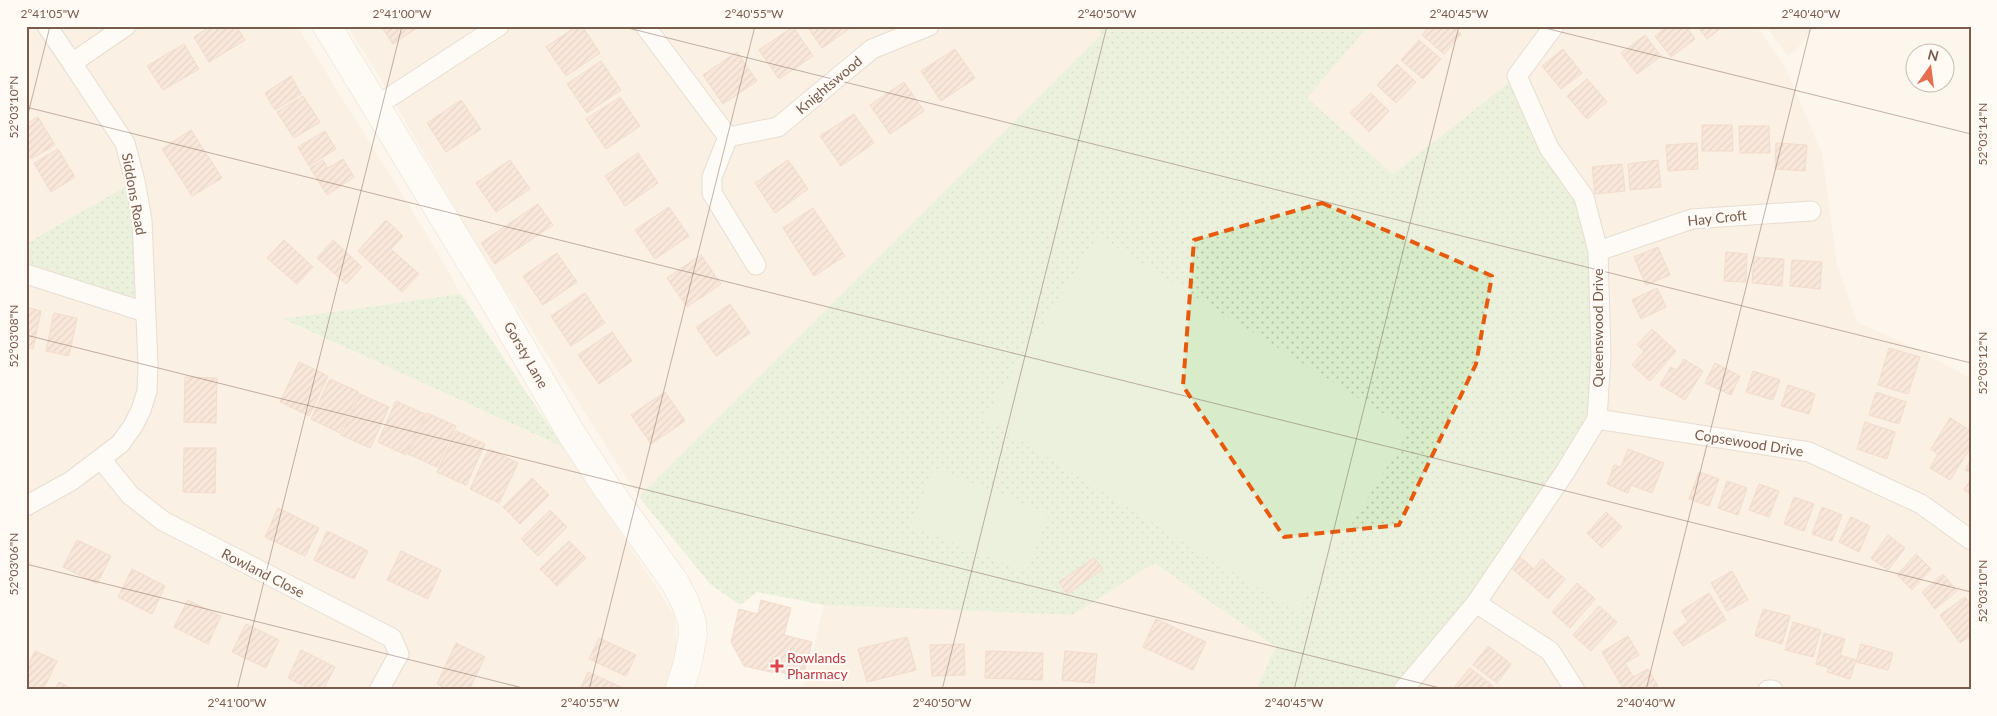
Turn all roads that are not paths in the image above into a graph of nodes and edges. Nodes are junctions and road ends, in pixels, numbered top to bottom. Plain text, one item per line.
1 (47, 26) edge
2 (126, 26) edge
3 (327, 26) edge
4 (499, 26) edge
5 (645, 26) edge
6 (929, 26) edge
7 (1554, 26) edge
8 (72, 63) junction
9 (376, 106) junction
10 (728, 137) junction
11 (1811, 211) dead end
12 (1598, 251) junction
13 (756, 265) dead end
14 (26, 274) edge
15 (145, 312) junction
16 (1596, 419) junction
17 (101, 458) junction
18 (26, 506) edge
19 (1971, 540) edge
20 (1476, 603) junction
21 (379, 690) edge
22 (679, 690) edge
23 (1403, 690) edge
24 (1575, 690) edge
25 (1768, 690) edge
26 (1773, 690) edge

1 - 8 street, Siddons Road
2 - 8 street
3 - 9 street, Gorsty Lane
4 - 9 street
5 - 10 street
6 - 10 street, Knightswood
7 - 12 street, Queenswood Drive
8 - 15 street, Siddons Road
9 - 22 street, Gorsty Lane
10 - 13 street
11 - 12 street, Hay Croft
12 - 16 street, Queenswood Drive
14 - 15 street
15 - 17 street, Siddons Road
16 - 19 street, Copsewood Drive
16 - 20 street, Queenswood Drive
17 - 18 street, Siddons Road
17 - 21 street, Rowland Close
20 - 23 street, Queenswood Drive
20 - 24 street
25 - 26 street

